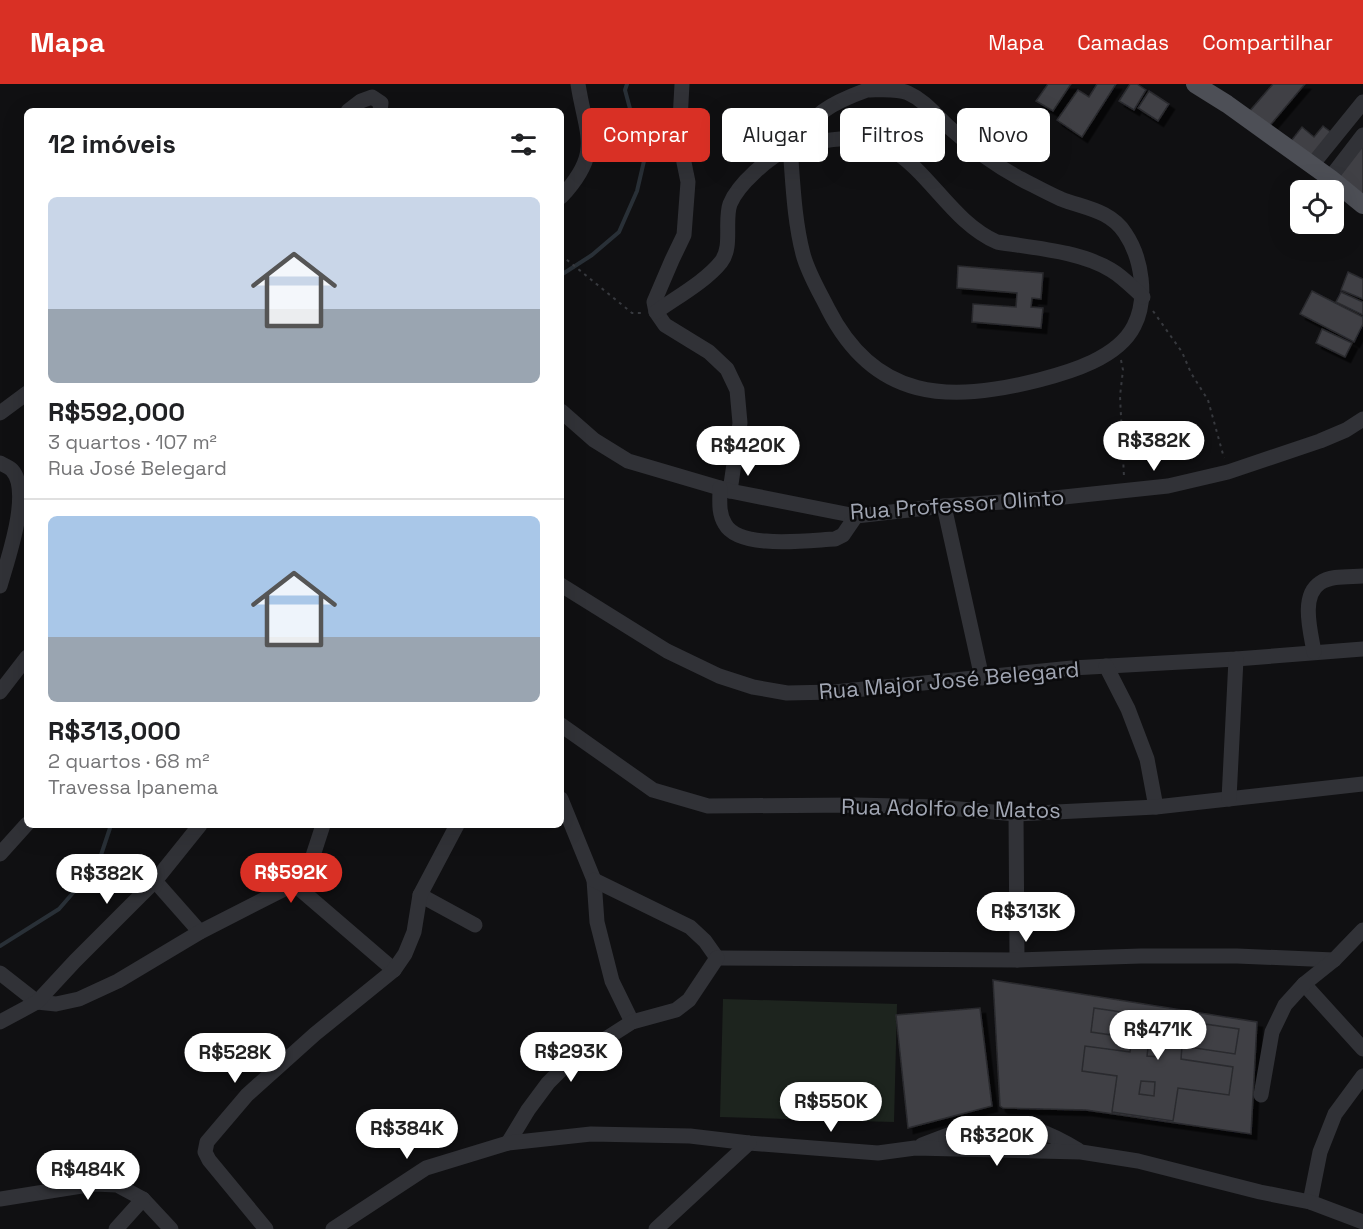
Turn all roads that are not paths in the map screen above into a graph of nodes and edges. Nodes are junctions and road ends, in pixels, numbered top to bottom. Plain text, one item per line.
1 (578, 84) edge
2 (682, 84) edge
3 (1196, 84) edge
4 (1363, 102) edge
5 (352, 108) edge
6 (380, 108) edge
7 (826, 108) edge
8 (1363, 135) edge
9 (828, 141) edge
10 (768, 162) edge
11 (791, 162) edge
12 (1312, 165) junction
13 (1330, 178) junction
14 (564, 193) edge
15 (1363, 205) edge
16 (1143, 297) junction
17 (656, 312) junction
18 (24, 395) edge
19 (0, 413) edge
20 (564, 414) edge
21 (1363, 419) edge
22 (0, 463) edge
23 (725, 489) junction
24 (944, 506) junction
25 (856, 516) junction
26 (1363, 576) edge
27 (0, 586) edge
28 (564, 587) edge
29 (1363, 649) edge
30 (1314, 652) junction
31 (1236, 659) junction
32 (24, 661) edge
33 (1106, 666) junction
34 (982, 678) junction
35 (0, 692) edge
36 (564, 727) edge
37 (1363, 784) edge
38 (1229, 799) junction
39 (564, 806) edge
40 (1156, 807) junction
41 (1016, 813) junction
42 (24, 827) edge
43 (198, 828) edge
44 (322, 828) edge
45 (455, 828) edge
46 (0, 854) edge
47 (594, 880) junction
48 (155, 881) junction
49 (294, 884) junction
50 (420, 896) junction
51 (475, 925) dead end
52 (1363, 930) edge
53 (200, 932) junction
54 (717, 958) junction
55 (1017, 960) junction
56 (1334, 960) junction
57 (394, 970) junction
58 (0, 973) edge
59 (1304, 984) junction
60 (37, 1002) junction
61 (0, 1022) edge
62 (632, 1022) junction
63 (1363, 1049) edge
64 (1363, 1076) edge
65 (1261, 1095) dead end
66 (508, 1143) junction
67 (749, 1143) junction
68 (915, 1148) junction
69 (1081, 1152) junction
70 (0, 1199) edge
71 (143, 1199) junction
72 (1310, 1202) junction
73 (1363, 1222) edge
74 (116, 1229) edge
75 (171, 1229) edge
76 (266, 1229) edge
77 (333, 1229) edge
78 (656, 1229) edge

1 - 14 street
2 - 17 street
3 - 12 main road
4 - 12 street
5 - 6 street
7 - 16 street
8 - 13 street
9 - 16 street
10 - 17 street
11 - 16 street
12 - 13 main road
13 - 15 main road
17 - 23 street
18 - 19 street
20 - 23 street, Rua Professor Olinto
21 - 24 street, Rua Professor Olinto
22 - 27 street
23 - 25 street, Rua Professor Olinto
23 - 25 street
24 - 25 street, Rua Professor Olinto
24 - 34 street
26 - 30 street
28 - 34 street, Rua Major José Belegard
29 - 30 street, Rua Major José Belegard
30 - 31 street, Rua Major José Belegard
31 - 33 street, Rua Major José Belegard
31 - 38 street
32 - 35 street
33 - 34 street, Rua Major José Belegard
33 - 40 street
36 - 41 street, Rua Adolfo de Matos
37 - 38 street, Rua Adolfo de Matos
38 - 40 street, Rua Adolfo de Matos
39 - 47 street
40 - 41 street, Rua Adolfo de Matos
41 - 55 street
42 - 46 street
43 - 48 street
44 - 49 street
45 - 50 street
47 - 54 street
47 - 62 street
48 - 53 street
48 - 60 street
49 - 53 street
49 - 57 street
50 - 51 street
50 - 57 street
52 - 56 street
53 - 60 street
54 - 55 street
54 - 62 street
55 - 56 street
56 - 59 street
57 - 76 street
58 - 60 street
59 - 63 street
59 - 65 street
60 - 61 street
62 - 66 street
64 - 72 street
66 - 67 street
66 - 77 street
67 - 68 street
67 - 78 street
68 - 69 street
68 - 69 street
69 - 72 street
70 - 71 street
71 - 74 street
71 - 75 street
72 - 73 street

